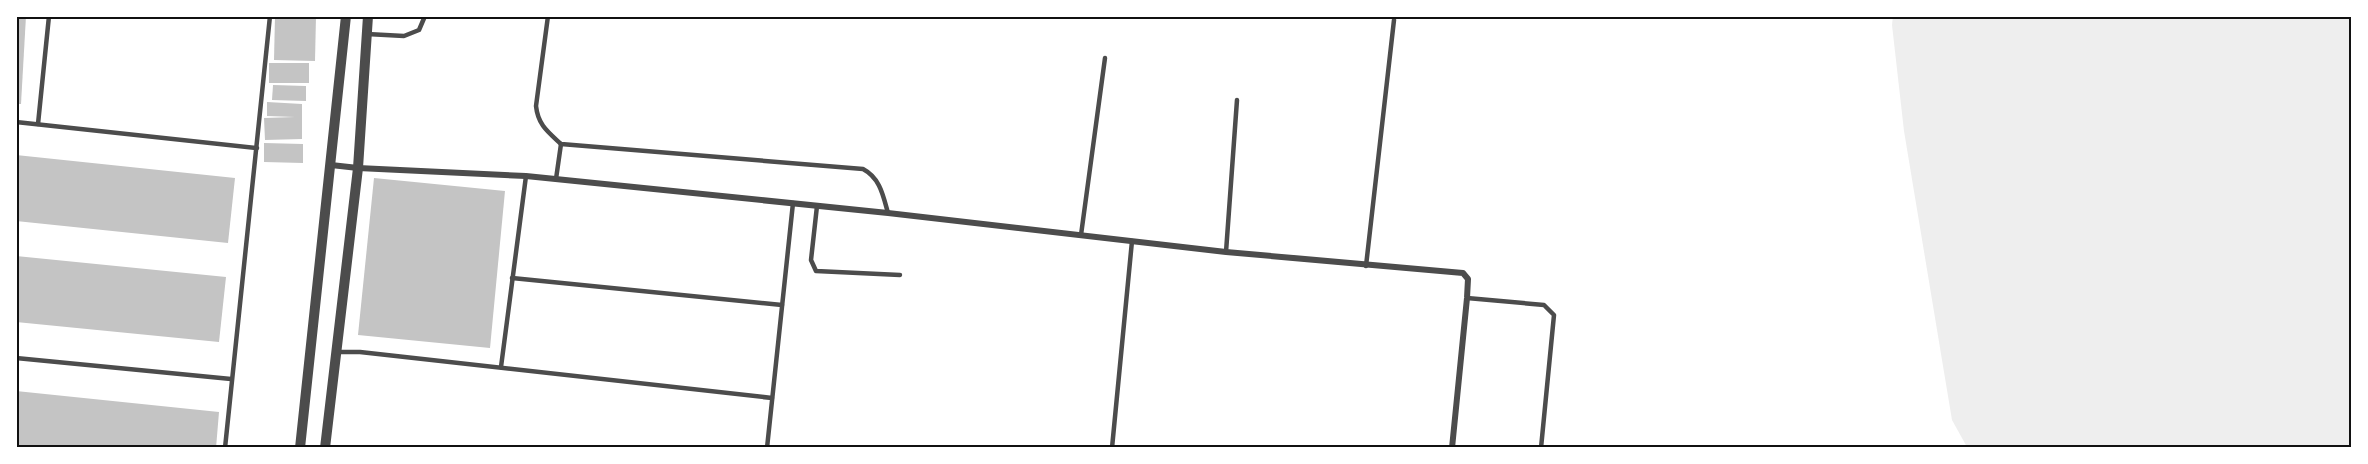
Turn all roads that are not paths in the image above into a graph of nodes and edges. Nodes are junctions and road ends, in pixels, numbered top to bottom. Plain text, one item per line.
1 (49, 16) edge
2 (270, 16) edge
3 (346, 16) edge
4 (368, 16) edge
5 (425, 16) edge
6 (548, 16) edge
7 (1394, 20) dead end
8 (367, 34) junction
9 (1105, 57) dead end
10 (1237, 100) dead end
11 (16, 122) edge
12 (38, 124) junction
13 (561, 144) junction
14 (257, 148) junction
15 (331, 165) junction
16 (358, 168) junction
17 (526, 176) junction
18 (556, 179) junction
19 (793, 203) junction
20 (817, 206) junction
21 (888, 213) junction
22 (1081, 234) junction
23 (1132, 241) junction
24 (1226, 252) junction
25 (1366, 266) junction
26 (900, 275) dead end
27 (512, 279) junction
28 (1467, 298) junction
29 (782, 305) junction
30 (336, 352) junction
31 (16, 358) edge
32 (501, 367) junction
33 (231, 379) junction
34 (772, 398) junction
35 (225, 447) edge
36 (300, 447) edge
37 (325, 447) edge
38 (767, 447) edge
39 (1112, 447) edge
40 (1452, 447) edge
41 (1541, 447) edge

1 - 12 lane
2 - 14 lane
3 - 15 street
4 - 8 street
5 - 8 lane
6 - 13 lane
7 - 25 lane
8 - 16 street
9 - 22 lane
10 - 24 lane
11 - 12 lane
12 - 14 lane
13 - 18 lane
13 - 21 lane
14 - 33 lane
15 - 16 street
15 - 36 street
16 - 17 street
16 - 30 street
17 - 18 street
17 - 27 lane
18 - 19 street
19 - 20 street
19 - 29 lane
20 - 21 street
20 - 26 lane
21 - 22 street
22 - 23 street
23 - 24 street
23 - 39 lane
24 - 25 street
25 - 28 street
27 - 29 lane
27 - 32 lane
28 - 40 street
28 - 41 lane
29 - 34 lane
30 - 32 lane
30 - 37 street
31 - 33 lane
32 - 34 lane
33 - 35 lane
34 - 38 lane

